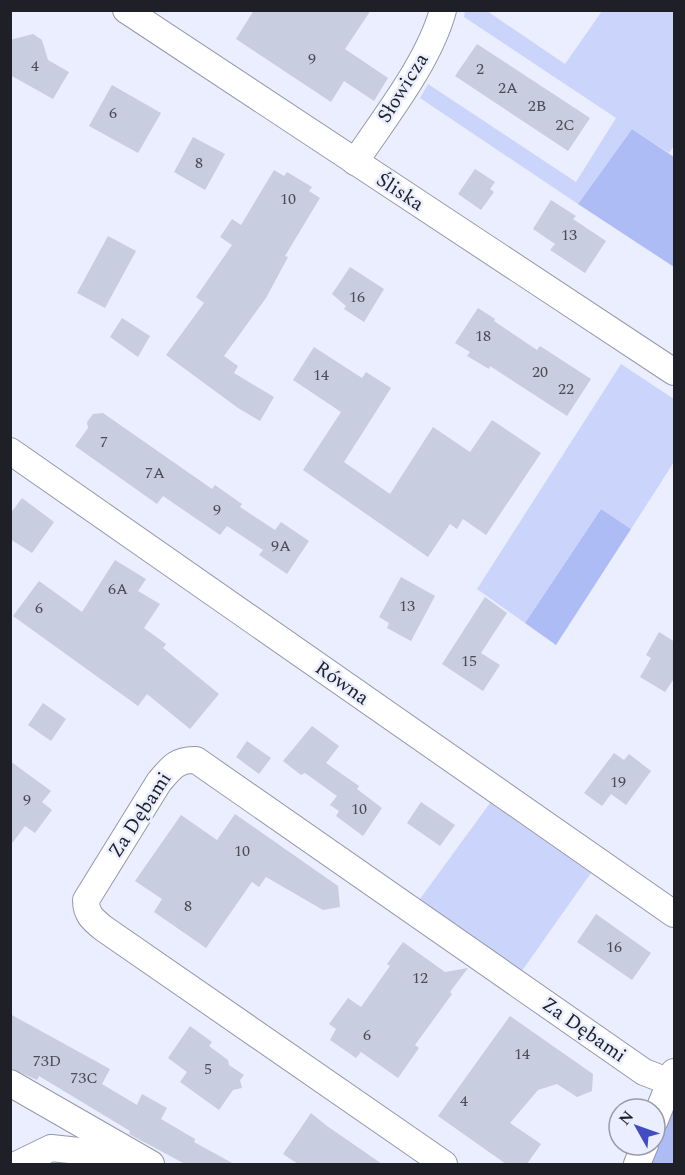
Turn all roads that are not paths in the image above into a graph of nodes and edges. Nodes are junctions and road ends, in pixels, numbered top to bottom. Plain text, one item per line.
1 (126, 10) edge
2 (439, 12) edge
3 (355, 162) junction
4 (675, 372) edge
5 (10, 451) edge
6 (675, 915) edge
7 (672, 1077) edge
8 (10, 1083) edge
9 (664, 1097) edge
10 (18, 1164) edge
11 (128, 1164) edge
12 (151, 1164) edge
13 (444, 1164) edge

1 - 3 street, Śliska
2 - 3 street, Słowicza
3 - 4 street, Śliska
5 - 6 street, Równa
7 - 9 street
7 - 13 street, Za Dębami
8 - 12 street
10 - 11 street

